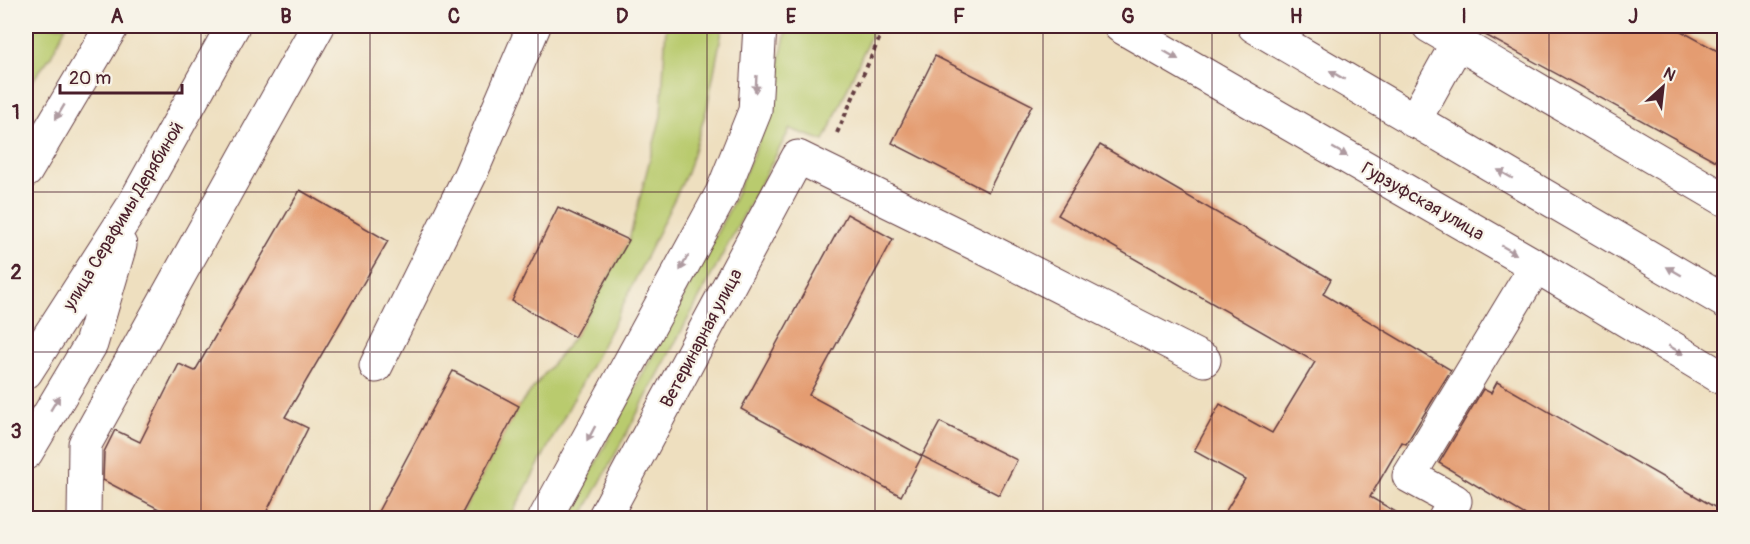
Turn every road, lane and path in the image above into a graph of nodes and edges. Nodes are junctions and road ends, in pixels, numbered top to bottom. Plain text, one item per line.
1 (112, 26) edge
2 (234, 26) edge
3 (318, 26) edge
4 (534, 26) edge
5 (760, 26) edge
6 (885, 26) edge
7 (1120, 26) edge
8 (1254, 26) edge
9 (1429, 26) edge
10 (1458, 42) junction
11 (1414, 121) junction
12 (839, 129) dead end
13 (26, 171) edge
14 (1725, 198) edge
15 (131, 209) junction
16 (1536, 266) junction
17 (1725, 301) edge
18 (1204, 360) dead end
19 (376, 366) dead end
20 (26, 372) edge
21 (1725, 379) edge
22 (26, 453) edge
23 (84, 519) edge
24 (546, 519) edge
25 (604, 519) edge
26 (1445, 519) edge

1 -> 13 main road
2 - 15 main road, улица Серафимы Дерябиной
3 - 23 main road
4 - 19 main road
5 -> 24 main road
6 - 12 path
7 -> 16 main road, Гурзуфская улица
11 -> 8 main road
9 - 10 main road
10 - 11 main road
10 - 14 main road
17 -> 11 main road
15 - 20 main road, улица Серафимы Дерябиной
22 -> 15 main road
16 -> 21 main road, Гурзуфская улица
16 - 26 main road
18 - 25 main road, Ветеринарная улица

